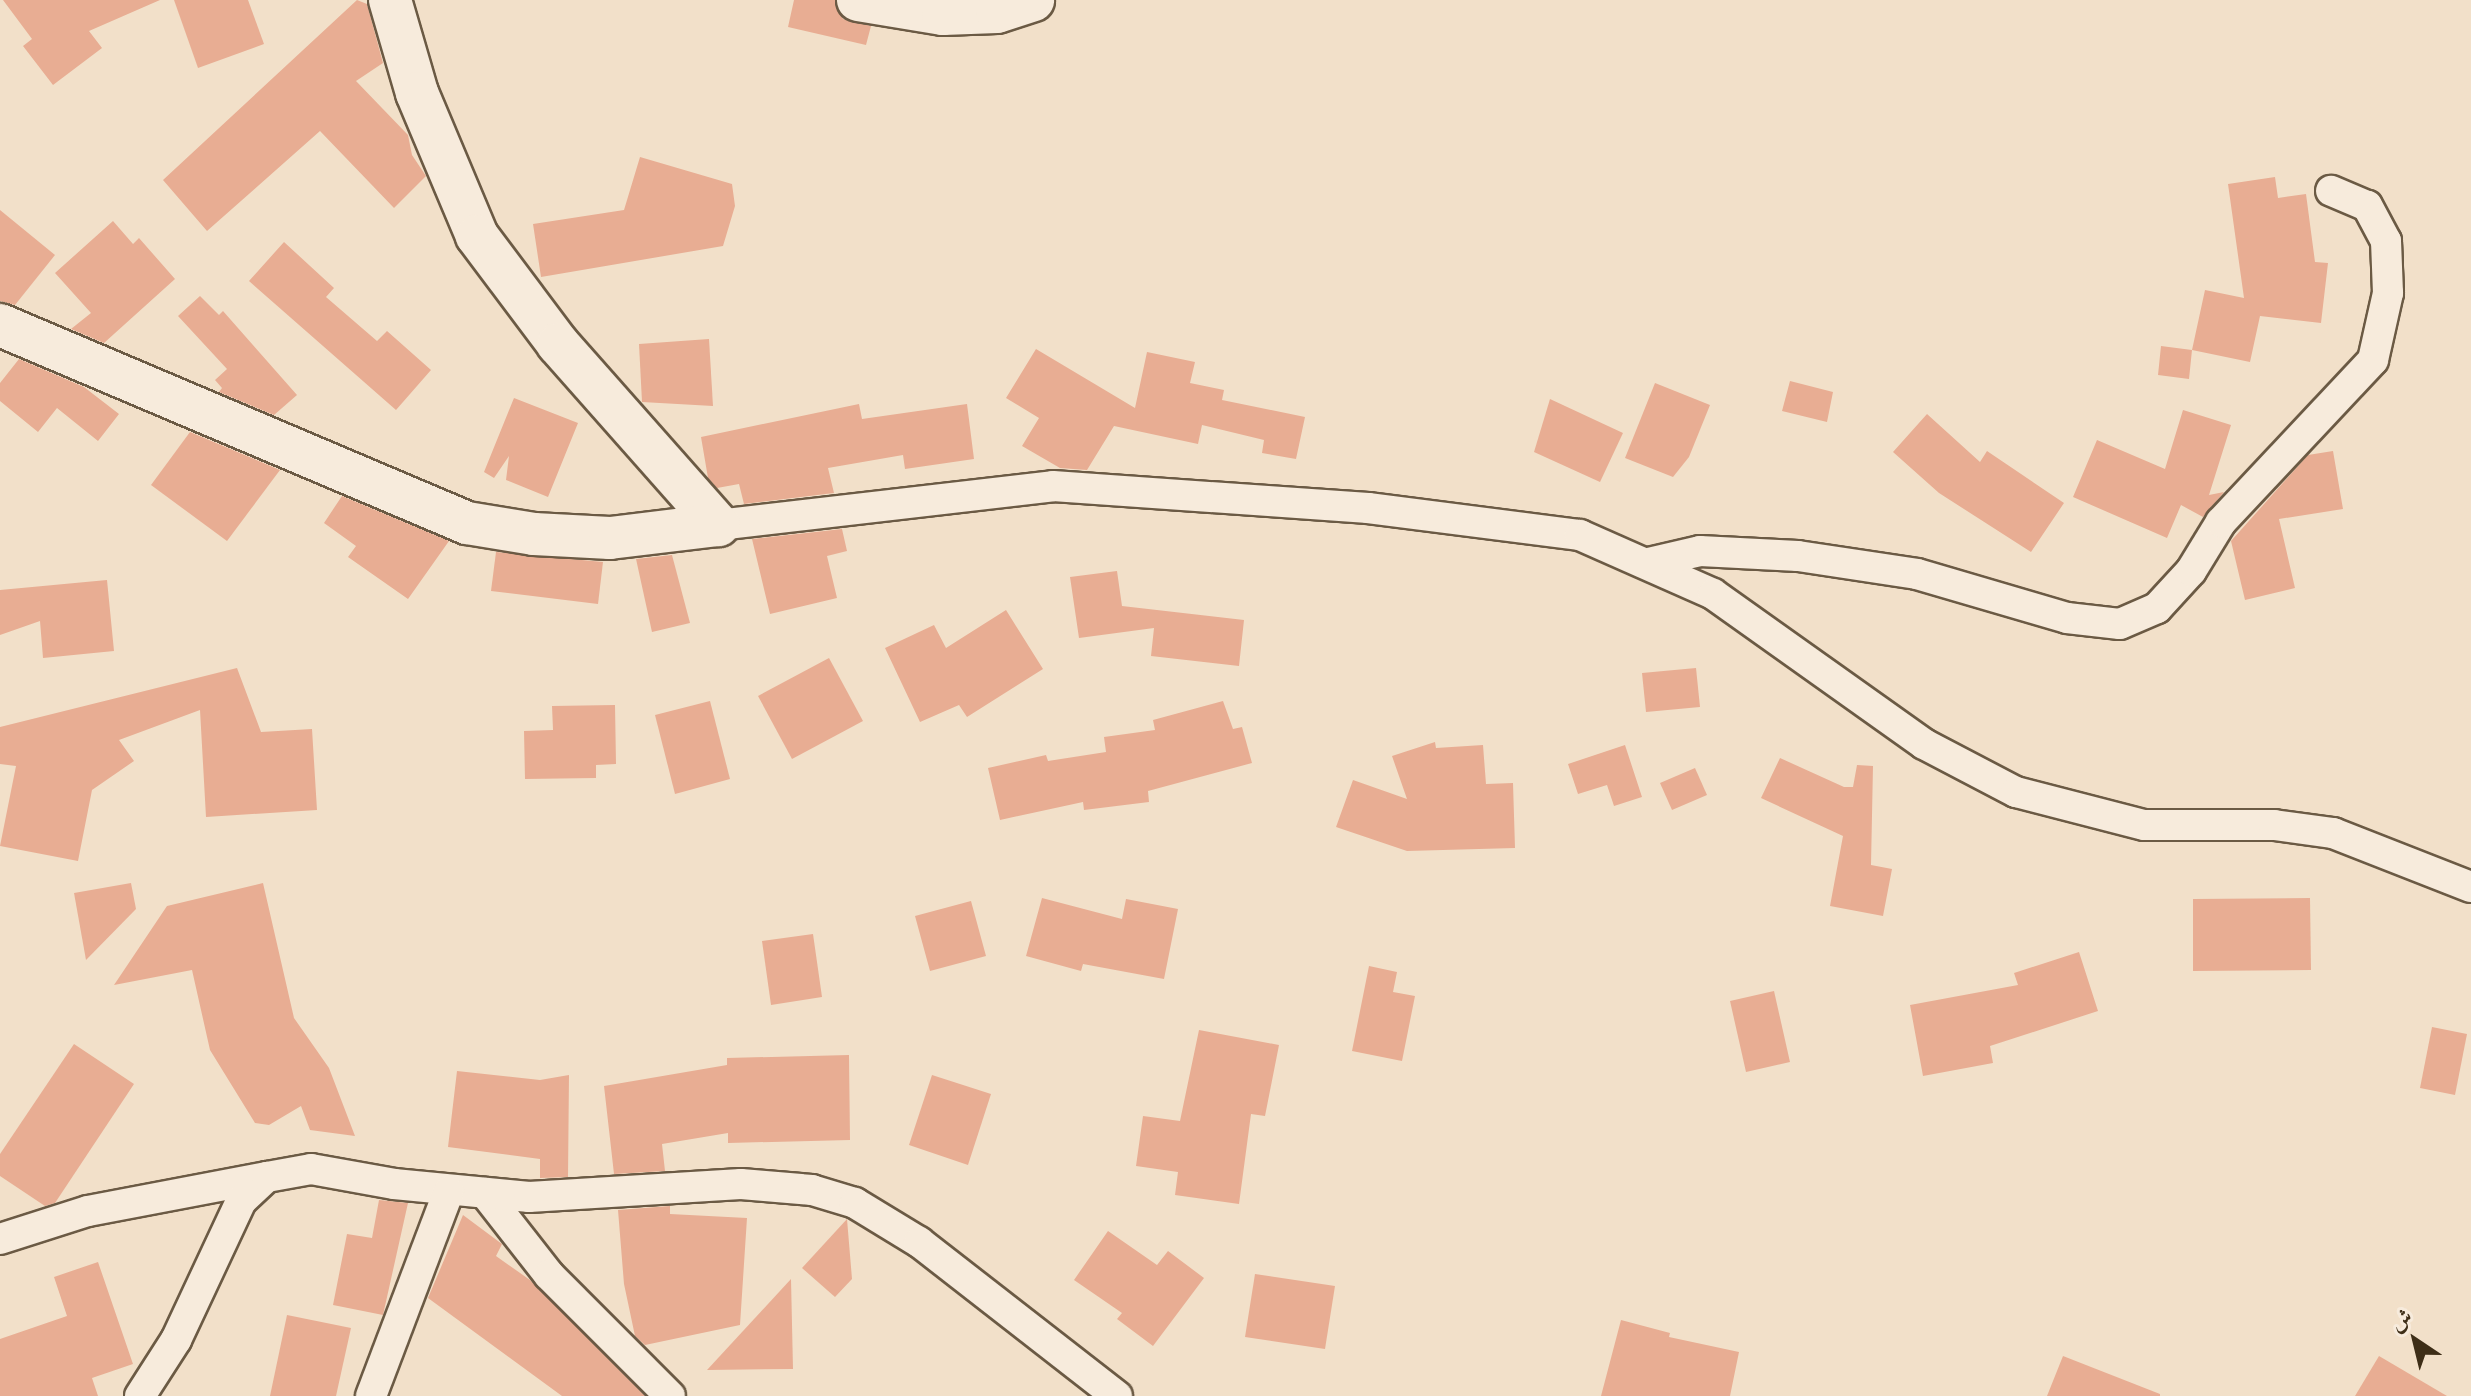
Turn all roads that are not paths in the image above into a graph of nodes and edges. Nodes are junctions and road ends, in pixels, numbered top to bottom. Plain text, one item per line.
1 (390, 0) edge
2 (858, 0) edge
3 (1033, 0) edge
4 (2331, 191) dead end
5 (0, 325) edge
6 (718, 525) junction
7 (1648, 563) junction
8 (2471, 887) edge
9 (267, 1177) junction
10 (449, 1191) junction
11 (485, 1193) junction
12 (0, 1239) edge
13 (140, 1396) edge
14 (371, 1396) edge
15 (670, 1396) edge
16 (1117, 1396) edge

1 - 6 street
2 - 3 street
4 - 7 street
5 - 6 street
6 - 7 street
7 - 8 street
9 - 10 street
9 - 12 street
9 - 13 street
10 - 11 street
10 - 14 street
11 - 15 street
11 - 16 street

